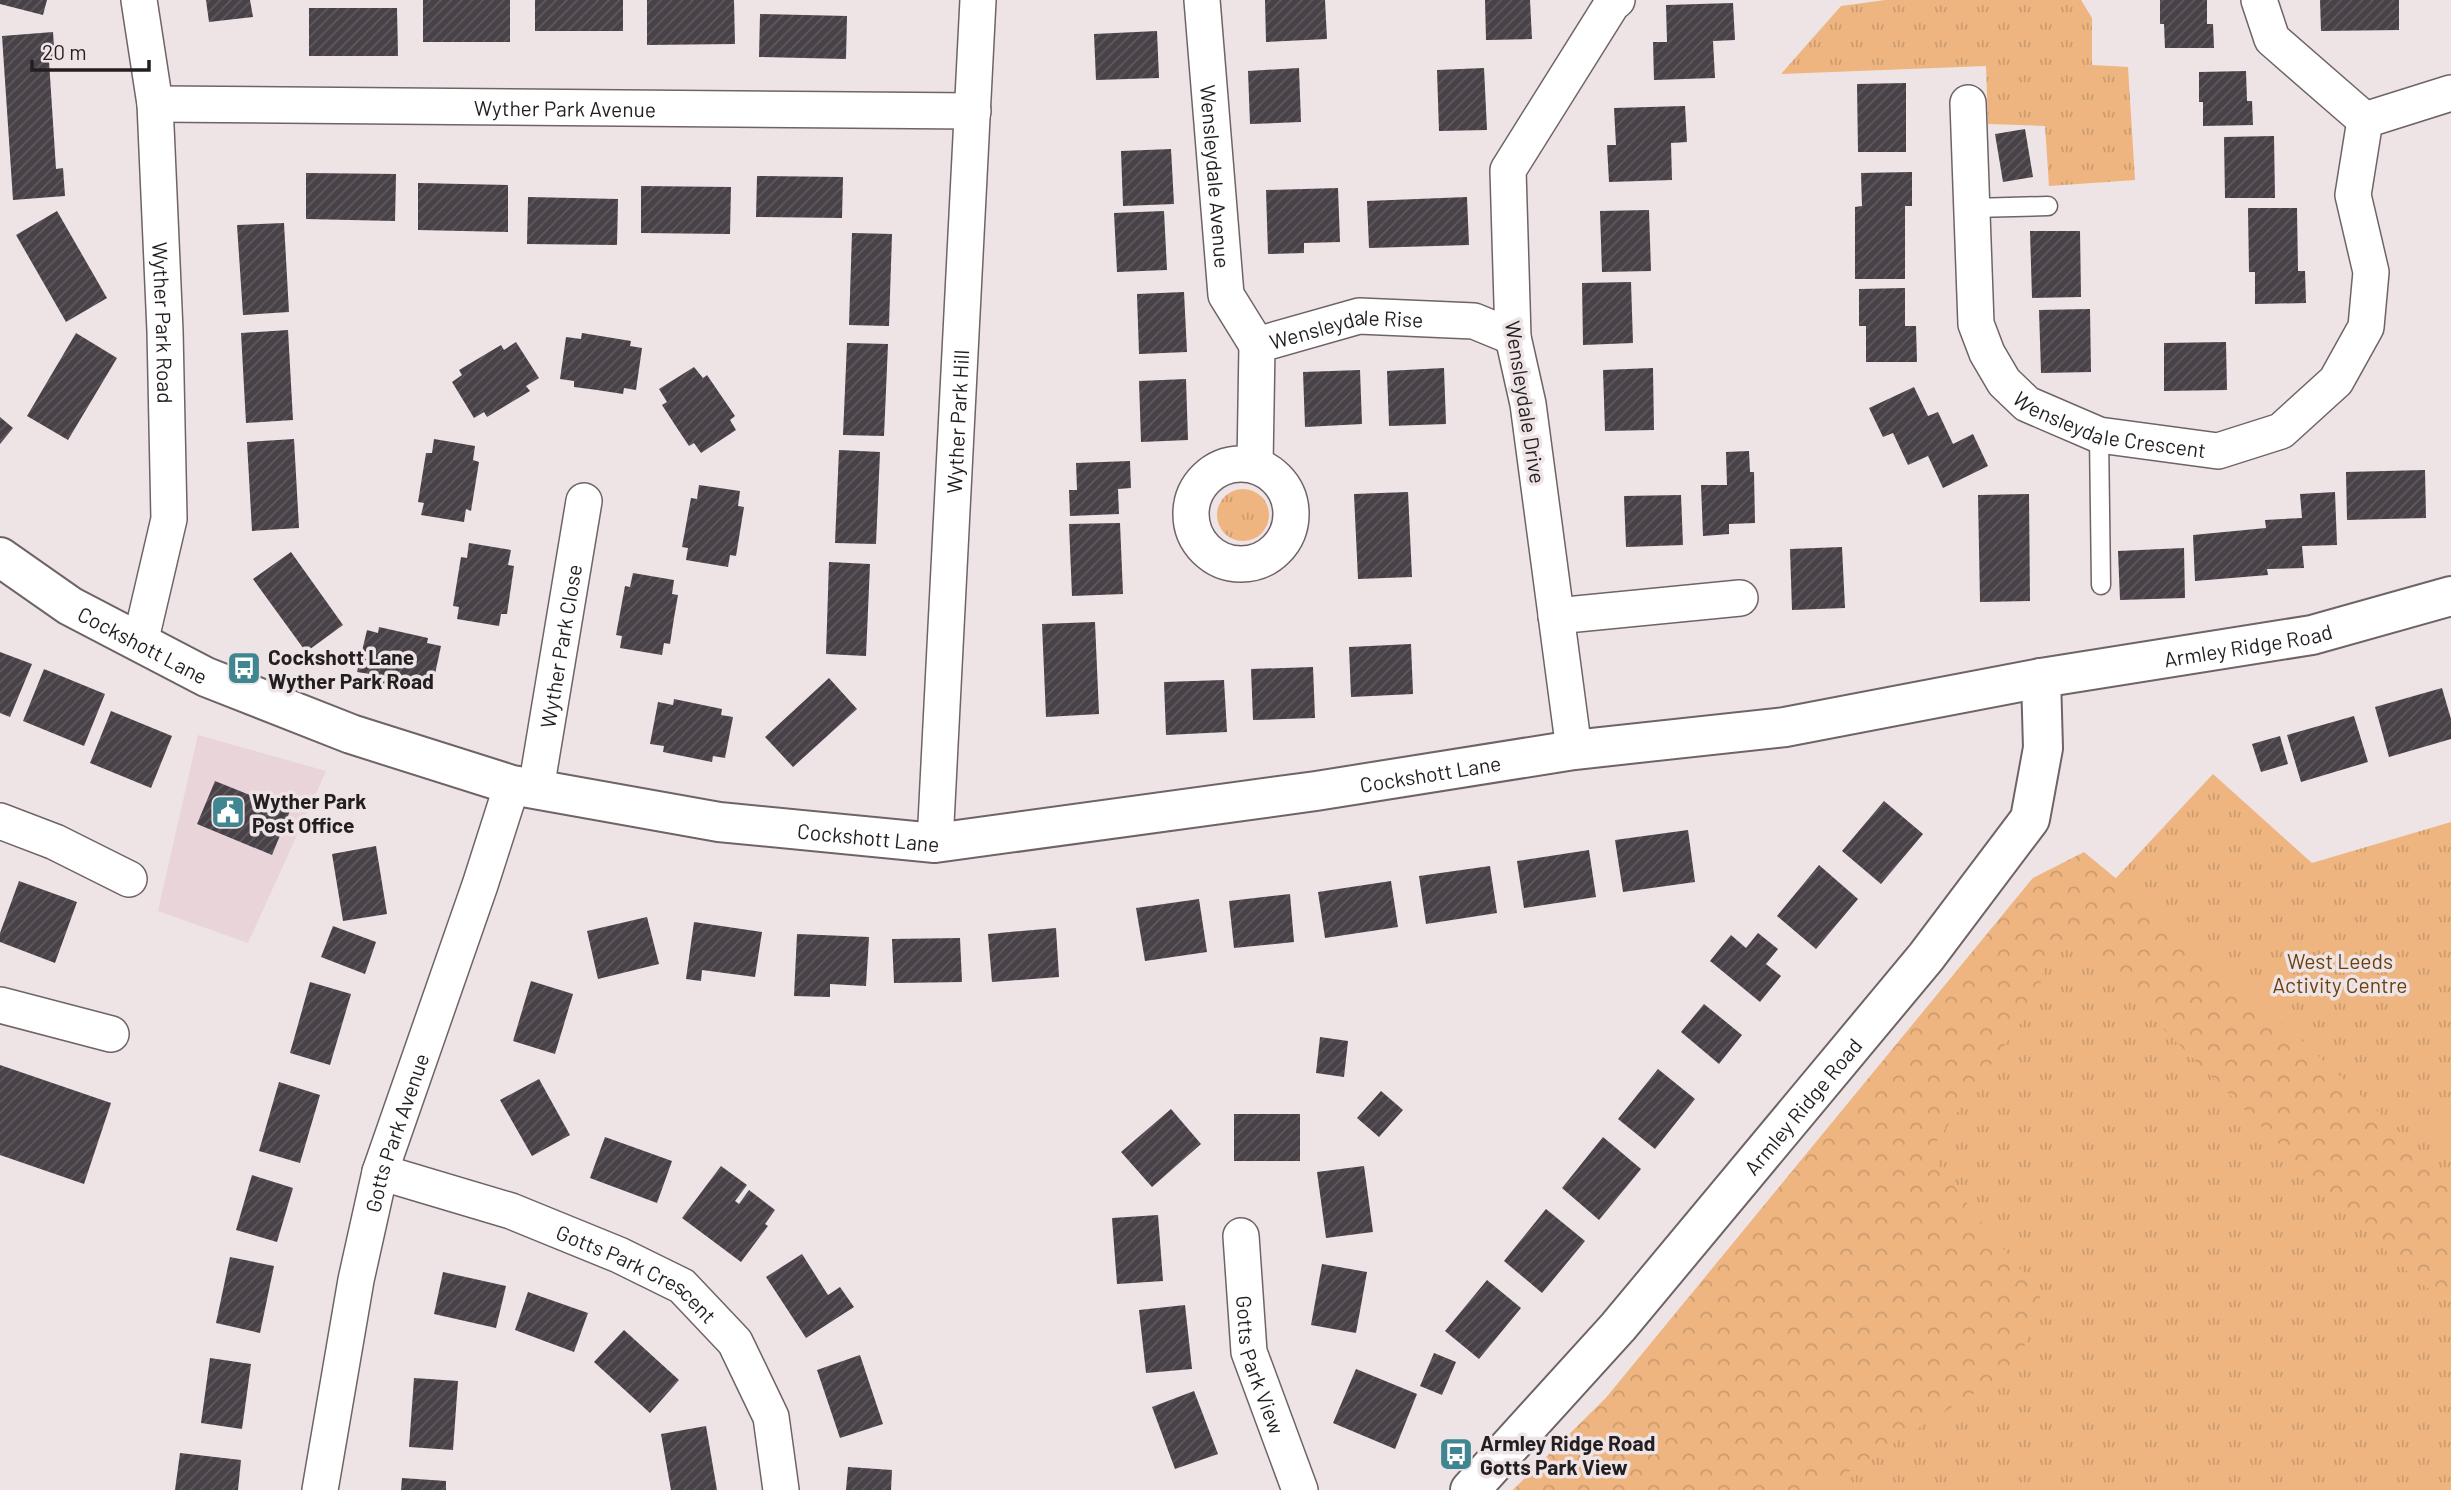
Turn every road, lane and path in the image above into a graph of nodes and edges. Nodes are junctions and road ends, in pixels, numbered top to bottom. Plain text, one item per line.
1 (139, 0) edge
2 (978, 0) edge
3 (1202, 0) edge
4 (1617, 0) edge
5 (2259, 0) edge
6 (2451, 93) edge
7 (1968, 103) dead end
8 (155, 104) junction
9 (973, 111) junction
10 (2365, 120) junction
11 (2048, 206) dead end
12 (1973, 208) junction
13 (1513, 337) junction
14 (1257, 345) junction
15 (2099, 436) junction
16 (1255, 465) dead end
17 (584, 501) dead end
18 (0, 557) edge
19 (2101, 585) dead end
20 (2451, 596) edge
21 (1740, 598) dead end
22 (1556, 617) junction
23 (140, 643) junction
24 (2041, 678) junction
25 (1785, 727) joint
26 (1574, 750) junction
27 (524, 787) junction
28 (0, 821) edge
29 (935, 843) junction
30 (128, 879) dead end
31 (0, 1005) edge
32 (111, 1034) dead end
33 (380, 1172) junction
34 (1241, 1236) dead end
35 (320, 1490) edge
36 (781, 1490) edge
37 (1300, 1490) edge
38 (1470, 1490) edge

1 - 8 street, Wyther Park Road
2 - 9 street, Wyther Park Hill
3 - 14 street, Wensleydale Avenue
4 - 13 street, Wensleydale Drive
5 - 10 street
6 - 10 street
7 - 12 street, Wensleydale Crescent
8 - 9 street, Wyther Park Avenue
8 - 23 street, Wyther Park Road
9 - 29 street, Wyther Park Hill
10 - 15 street, Wensleydale Crescent
11 - 12 lane
12 - 15 street, Wensleydale Crescent
13 - 14 street, Wensleydale Rise
13 - 22 street, Wensleydale Drive
14 - 16 street, Wensleydale Rise
15 - 19 lane
17 - 27 street, Wyther Park Close
18 - 23 street, Cockshott Lane
20 - 24 street, Armley Ridge Road
21 - 22 street
22 - 26 street, Wensleydale Drive
23 - 27 street, Cockshott Lane
24 - 25 street, Armley Ridge Road
24 - 38 street, Armley Ridge Road
25 - 26 street, Cockshott Lane
26 - 29 street, Cockshott Lane
27 - 29 street, Cockshott Lane
27 - 33 street, Gotts Park Avenue
28 - 30 street
31 - 32 street
33 - 35 street, Gotts Park Avenue
33 - 36 street, Gotts Park Crescent
34 - 37 street, Gotts Park View

